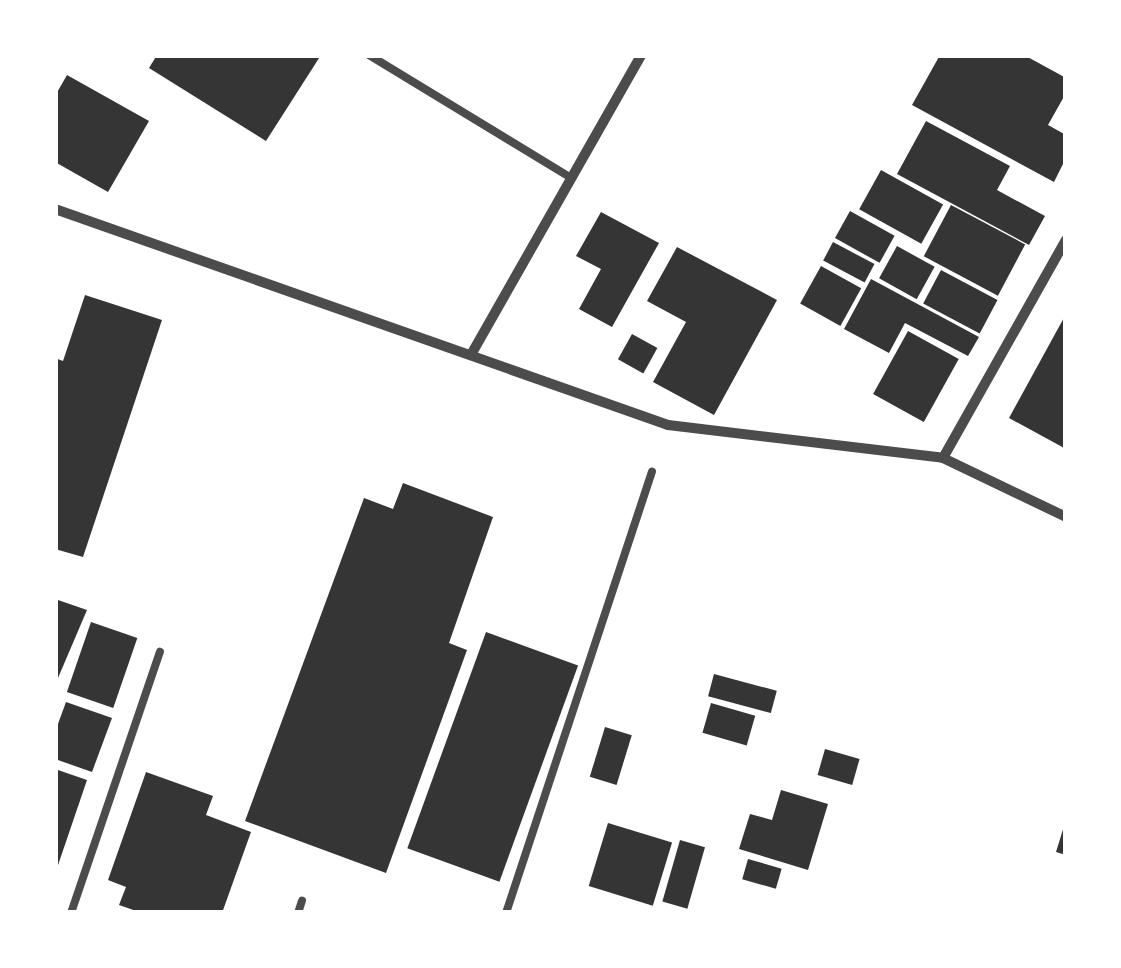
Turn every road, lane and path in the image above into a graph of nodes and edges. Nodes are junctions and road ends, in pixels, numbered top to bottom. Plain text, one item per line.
1 (369, 55) edge
2 (641, 55) edge
3 (571, 178) junction
4 (55, 209) edge
5 (1066, 240) edge
6 (472, 353) junction
7 (943, 458) junction
8 (652, 472) dead end
9 (1066, 517) edge
10 (160, 652) dead end
11 (302, 901) dead end
12 (72, 913) edge
13 (298, 913) edge
14 (506, 913) edge

1 - 3 lane
2 - 3 street
3 - 6 street
4 - 6 street
5 - 7 street
6 - 7 street
7 - 9 street
8 - 14 lane
10 - 12 lane
11 - 13 lane

